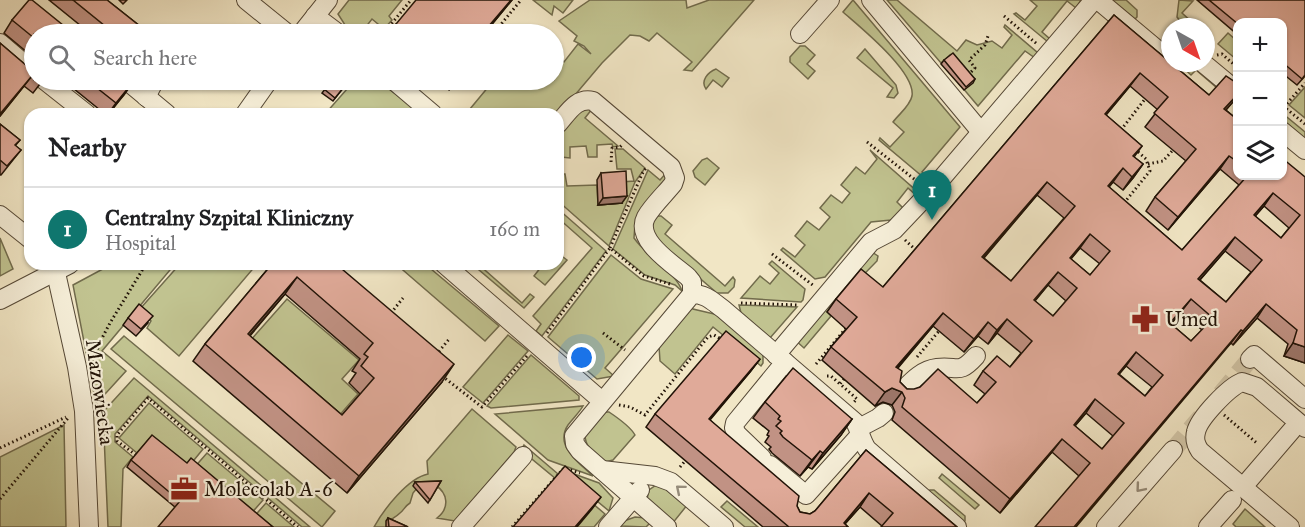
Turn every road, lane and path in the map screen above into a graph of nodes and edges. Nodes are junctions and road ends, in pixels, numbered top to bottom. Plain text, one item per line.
1 (328, 0) edge
2 (411, 0) edge
3 (521, 0) edge
4 (830, 0) edge
5 (871, 0) edge
6 (1096, 0) edge
7 (253, 3) edge
8 (315, 16) junction
9 (1004, 16) dead end
10 (277, 24) edge
11 (309, 24) edge
12 (326, 24) edge
13 (391, 24) edge
14 (501, 24) edge
15 (800, 34) dead end
16 (1027, 35) dead end
17 (988, 36) dead end
18 (0, 43) edge
19 (1161, 52) edge
20 (1222, 54) dead end
21 (24, 63) edge
22 (1233, 64) edge
23 (1214, 72) edge
24 (963, 80) edge
25 (1305, 83) edge
26 (1233, 88) edge
27 (57, 90) edge
28 (138, 90) edge
29 (150, 90) edge
30 (264, 90) edge
31 (405, 90) edge
32 (146, 97) junction
33 (1145, 99) dead end
34 (1287, 102) edge
35 (79, 108) edge
36 (160, 108) edge
37 (255, 108) edge
38 (426, 108) edge
39 (1287, 109) edge
40 (564, 117) edge
41 (1305, 124) edge
42 (981, 132) junction
43 (632, 134) junction
44 (1287, 135) edge
45 (1121, 137) edge
46 (867, 142) dead end
47 (1130, 144) edge
48 (1173, 150) dead end
49 (1305, 150) edge
50 (657, 155) junction
51 (611, 162) dead end
52 (1148, 164) junction
53 (899, 166) dead end
54 (1124, 203) edge
55 (0, 215) edge
56 (24, 234) edge
57 (904, 239) dead end
58 (610, 248) junction
59 (916, 250) edge
60 (772, 254) dead end
61 (53, 270) edge
62 (61, 270) edge
63 (142, 270) edge
64 (451, 270) edge
65 (826, 296) junction
66 (690, 297) junction
67 (403, 298) dead end
68 (0, 300) edge
69 (739, 303) dead end
70 (802, 305) dead end
71 (386, 319) edge
72 (847, 327) edge
73 (603, 333) dead end
74 (450, 338) dead end
75 (725, 342) edge
76 (538, 344) junction
77 (622, 348) dead end
78 (976, 356) dead end
79 (432, 359) edge
80 (781, 359) junction
81 (1250, 359) dead end
82 (89, 363) dead end
83 (816, 364) dead end
84 (436, 371) edge
85 (831, 376) dead end
86 (840, 384) dead end
87 (901, 393) edge
88 (1305, 399) edge
89 (602, 401) junction
90 (884, 413) dead end
91 (1222, 414) dead end
92 (1295, 430) edge
93 (859, 432) junction
94 (0, 448) edge
95 (1173, 450) tunnel mouth
96 (136, 455) edge
97 (1270, 455) junction
98 (523, 456) dead end
99 (686, 461) dead end
100 (680, 467) dead end
101 (602, 470) junction
102 (559, 473) edge
103 (647, 476) junction
104 (1249, 480) dead end
105 (634, 498) junction
106 (0, 499) edge
107 (1232, 500) dead end
108 (89, 527) edge
109 (298, 527) edge
110 (461, 527) edge
111 (512, 527) edge
112 (608, 527) edge
113 (667, 527) edge
114 (724, 527) edge
115 (957, 527) edge
116 (1106, 527) edge
117 (1208, 527) edge
118 (1290, 527) edge

1 - 8 street
2 - 13 path
3 - 14 path
4 - 15 street
5 - 42 street
6 - 19 street
6 - 42 street
7 - 10 street
8 - 11 street
8 - 12 street
9 - 16 path
17 - 24 path
18 - 21 street
20 - 22 path
23 - 26 street
25 - 34 path
27 - 35 street
28 - 32 street
29 - 32 street
30 - 37 street
31 - 38 street
32 - 36 street
33 - 45 path
39 - 41 path
40 - 43 street
42 - 65 street
43 - 50 street
43 - 51 path
44 - 49 street
46 - 53 path
47 - 52 path
48 - 52 path
50 - 58 path
50 - 66 street
52 - 54 path
55 - 56 street
57 - 59 path
58 - 66 path
58 - 76 path
60 - 65 path
61 - 68 street
62 - 108 street, Mazowiecka
63 - 82 path
64 - 76 street
65 - 80 street
66 - 80 street
66 - 89 street
67 - 71 path
69 - 70 path
72 - 83 path
73 - 77 path
74 - 79 path
75 - 89 path
76 - 84 path
76 - 89 street
78 - 87 street
80 - 93 street
80 - 93 street
81 - 88 street
85 - 86 path
89 - 101 street
90 - 93 street
91 - 97 path
92 - 97 street
92 - 118 street
93 - 115 street
94 - 106 path
95 -> 116 street
96 - 109 path
97 - 104 street
98 - 110 street
99 - 100 path
101 - 103 street
101 - 105 street
102 - 111 path
103 - 105 street
114 -> 103 street
105 - 112 street
105 - 113 street
107 - 117 street

